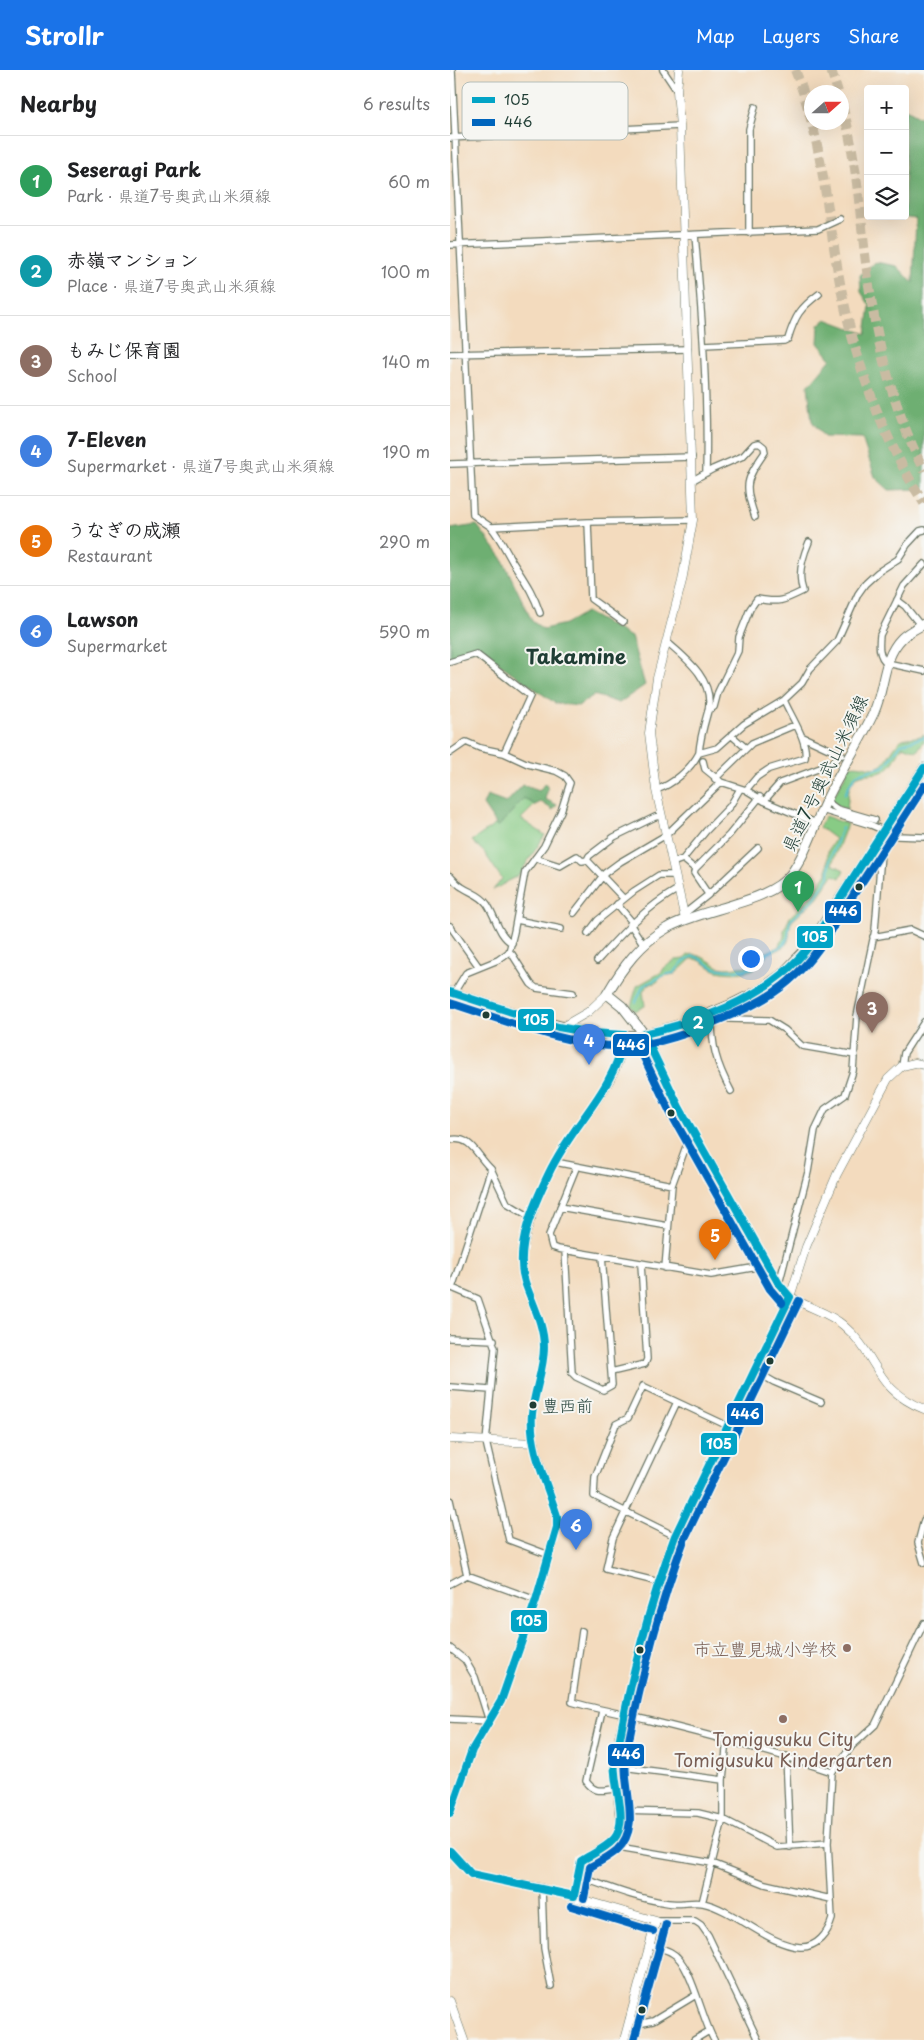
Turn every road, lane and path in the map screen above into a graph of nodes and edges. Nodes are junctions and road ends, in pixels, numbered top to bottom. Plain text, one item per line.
1 (452, 70) edge
2 (663, 70) edge
3 (679, 70) edge
4 (677, 91) junction
5 (755, 107) dead end
6 (680, 126) junction
7 (628, 129) edge
8 (453, 138) edge
9 (840, 219) dead end
10 (749, 233) junction
11 (695, 235) junction
12 (684, 236) junction
13 (450, 245) edge
14 (460, 245) junction
15 (819, 294) dead end
16 (704, 345) junction
17 (688, 350) junction
18 (450, 354) edge
19 (465, 354) junction
20 (692, 456) junction
21 (470, 463) junction
22 (450, 464) edge
23 (706, 473) junction
24 (693, 480) junction
25 (755, 517) dead end
26 (693, 520) junction
27 (588, 522) junction
28 (491, 527) junction
29 (924, 530) edge
30 (809, 542) dead end
31 (924, 564) edge
32 (898, 600) junction
33 (540, 613) dead end
34 (623, 622) dead end
35 (922, 625) edge
36 (667, 642) junction
37 (450, 662) edge
38 (887, 662) junction
39 (924, 671) edge
40 (784, 700) junction
41 (708, 710) junction
42 (795, 726) junction
43 (731, 735) junction
44 (803, 737) junction
45 (746, 748) junction
46 (450, 753) edge
47 (504, 753) junction
48 (699, 753) junction
49 (844, 756) junction
50 (702, 761) dead end
51 (924, 768) edge
52 (718, 780) junction
53 (656, 790) junction
54 (743, 790) junction
55 (762, 799) junction
56 (826, 800) junction
57 (822, 810) junction
58 (661, 816) junction
59 (875, 820) dead end
60 (816, 823) junction
61 (883, 831) junction
62 (666, 835) junction
63 (924, 837) edge
64 (758, 848) dead end
65 (880, 854) tunnel mouth
66 (535, 858) junction
67 (683, 859) junction
68 (587, 860) junction
69 (672, 863) junction
70 (695, 869) junction
71 (675, 875) junction
72 (450, 876) edge
73 (602, 877) junction
74 (678, 889) junction
75 (708, 894) junction
76 (623, 898) junction
77 (617, 904) junction
78 (574, 913) dead end
79 (685, 916) junction
80 (517, 920) junction
81 (631, 923) junction
82 (450, 926) edge
83 (562, 929) dead end
84 (588, 933) dead end
85 (924, 936) edge
86 (873, 937) junction
87 (512, 944) junction
88 (644, 945) junction
89 (508, 952) junction
90 (596, 961) dead end
91 (478, 967) junction
92 (573, 993) dead end
93 (607, 994) junction
94 (451, 995) edge
95 (722, 1009) junction
96 (712, 1013) junction
97 (924, 1022) edge
98 (562, 1027) junction
99 (644, 1034) junction
100 (625, 1035) junction
101 (855, 1055) junction
102 (924, 1065) edge
103 (902, 1066) junction
104 (731, 1091) dead end
105 (694, 1134) junction
106 (450, 1140) edge
107 (555, 1162) junction
108 (576, 1168) junction
109 (491, 1169) junction
110 (672, 1185) junction
111 (560, 1207) junction
112 (532, 1218) junction
113 (668, 1226) junction
114 (565, 1250) junction
115 (602, 1256) junction
116 (641, 1264) junction
117 (769, 1265) junction
118 (665, 1268) junction
119 (779, 1284) junction
120 (451, 1288) edge
121 (790, 1297) junction
122 (450, 1338) edge
123 (494, 1340) junction
124 (755, 1371) junction
125 (611, 1372) junction
126 (450, 1387) edge
127 (490, 1390) junction
128 (677, 1402) junction
129 (821, 1402) dead end
130 (924, 1410) edge
131 (728, 1426) junction
132 (450, 1439) edge
133 (486, 1442) junction
134 (535, 1443) junction
135 (450, 1500) edge
136 (451, 1509) edge
137 (625, 1511) junction
138 (924, 1520) edge
139 (675, 1536) junction
140 (549, 1555) junction
141 (924, 1563) edge
142 (467, 1575) junction
143 (659, 1582) junction
144 (450, 1584) edge
145 (536, 1600) junction
146 (924, 1623) edge
147 (582, 1631) dead end
148 (450, 1648) edge
149 (602, 1711) junction
150 (625, 1716) junction
151 (450, 1720) edge
152 (489, 1721) junction
153 (728, 1740) junction
154 (786, 1756) junction
155 (615, 1766) junction
156 (832, 1772) junction
157 (723, 1780) junction
158 (616, 1789) junction
159 (619, 1811) junction
160 (450, 1813) edge
161 (723, 1819) junction
162 (828, 1843) junction
163 (607, 1845) junction
164 (790, 1847) junction
165 (450, 1851) edge
166 (712, 1863) junction
167 (576, 1876) junction
168 (542, 1888) junction
169 (574, 1896) junction
170 (831, 1899) junction
171 (702, 1903) junction
172 (656, 1921) junction
173 (650, 1945) junction
174 (551, 1986) dead end
175 (696, 1995) junction
176 (450, 2002) edge
177 (629, 2020) junction
178 (709, 2031) junction
179 (464, 2040) edge
180 (624, 2040) edge
181 (694, 2040) edge
182 (714, 2040) edge
183 (758, 2040) edge

1 - 8 street
2 - 4 street
3 - 4 street
4 - 6 street
5 - 10 street
6 - 7 street
6 - 12 street
8 - 14 street
9 - 10 street
10 - 11 street
11 - 12 street
11 - 16 street
12 - 14 street
12 - 17 street
13 - 14 street
14 - 19 street
15 - 16 street
16 - 23 street
17 - 19 street
17 - 20 street
18 - 19 street
19 - 21 street
20 - 21 street
20 - 24 street
21 - 22 street
21 - 28 street
23 - 24 street
23 - 25 street
24 - 26 street
26 - 27 street
26 - 36 street
27 - 28 street
27 - 34 street
28 - 33 street
29 - 40 street
30 - 41 street
31 - 32 street
32 - 35 street
32 - 38 street
35 - 38 main road, 県道7号奥武山米須線
36 - 41 street
36 - 53 street
37 - 47 street
38 - 39 street
38 - 49 main road, 県道7号奥武山米須線
40 - 42 street
40 - 43 street
41 - 48 street
42 - 44 street
42 - 45 street
43 - 45 street
43 - 48 street
44 - 49 street
44 - 54 street
45 - 52 street
46 - 47 street
47 - 66 street
48 - 53 street
49 - 55 street
49 - 56 main road, 県道7号奥武山米須線
50 - 52 street
51 - 61 main road
52 - 54 street
52 - 62 street
53 - 58 street
54 - 55 street
54 - 67 street
55 - 60 street
55 - 70 street
56 - 57 main road, 県道7号奥武山米須線
56 - 59 street
57 - 60 main road, 県道7号奥武山米須線
57 - 61 street
58 - 62 street
58 - 68 street
60 - 79 main road, 県道7号奥武山米須線
61 - 63 street
61 - 95 main road
62 - 69 street
62 - 73 street
64 - 75 street
65 - 86 street
66 - 68 street
66 - 80 street
67 - 69 street
67 - 70 street
68 - 73 street
69 - 71 street
70 - 75 street
71 - 74 street
71 - 76 street
72 - 87 street
73 - 76 street
73 - 78 street
74 - 79 street
74 - 81 street
75 - 79 street
76 - 77 street
77 - 81 street
77 - 84 street
79 - 88 main road, 県道7号奥武山米須線
80 - 83 street
80 - 87 street
81 - 88 street
81 - 90 street
82 - 91 street
85 - 86 street
86 - 101 street
87 - 89 street
88 - 93 main road, 県道7号奥武山米須線
89 - 91 street
89 - 92 street
91 - 94 street
93 - 98 street
93 - 99 main road
94 - 98 main road
95 - 96 main road
95 - 101 street
96 - 99 main road
96 - 104 street
97 - 103 street
98 - 100 main road
99 - 100 main road
99 - 105 street
100 - 107 street
101 - 119 street
102 - 103 street
103 - 121 street
105 - 110 street
105 - 117 street
106 - 109 street
107 - 108 street
107 - 112 street
108 - 110 street
108 - 111 street
109 - 112 street
109 - 120 street
110 - 113 street
111 - 113 street
111 - 114 street
112 - 134 street
113 - 118 street
114 - 115 street
114 - 125 street
115 - 116 street
115 - 125 street
116 - 118 street
116 - 125 street
117 - 118 street
117 - 119 street
119 - 121 street
120 - 123 street
121 - 124 street
121 - 130 street
122 - 123 street
123 - 127 street
124 - 129 street
124 - 131 street
126 - 127 street
127 - 133 street
128 - 131 street
128 - 137 street
128 - 137 street
131 - 139 street
132 - 133 street
133 - 134 street
133 - 140 street
134 - 140 street
135 - 136 street
136 - 142 street
137 - 139 street
137 - 143 street
138 - 141 street
139 - 143 street
140 - 145 street
142 - 144 street
142 - 145 street
143 - 150 street
145 - 152 street
146 - 156 street
147 - 149 street
148 - 152 street
149 - 150 street
149 - 158 street
150 - 153 street
150 - 155 street
151 - 152 street
152 - 160 street
153 - 154 street
153 - 157 street
154 - 156 street
154 - 164 street
155 - 157 street
155 - 158 street
156 - 162 street
157 - 161 street
158 - 159 street
159 - 161 street
159 - 163 street
161 - 164 street
161 - 166 street
162 - 164 street
162 - 170 street
163 - 166 street
163 - 167 street
165 - 168 street
166 - 170 street
166 - 171 street
167 - 169 street
167 - 171 street
168 - 169 street
168 - 174 street
169 - 172 street
170 - 171 street
172 - 173 street
172 - 183 street
173 - 175 street
173 - 177 street
175 - 177 street
175 - 178 street
176 - 179 street
177 - 180 street
178 - 181 street
178 - 182 street

